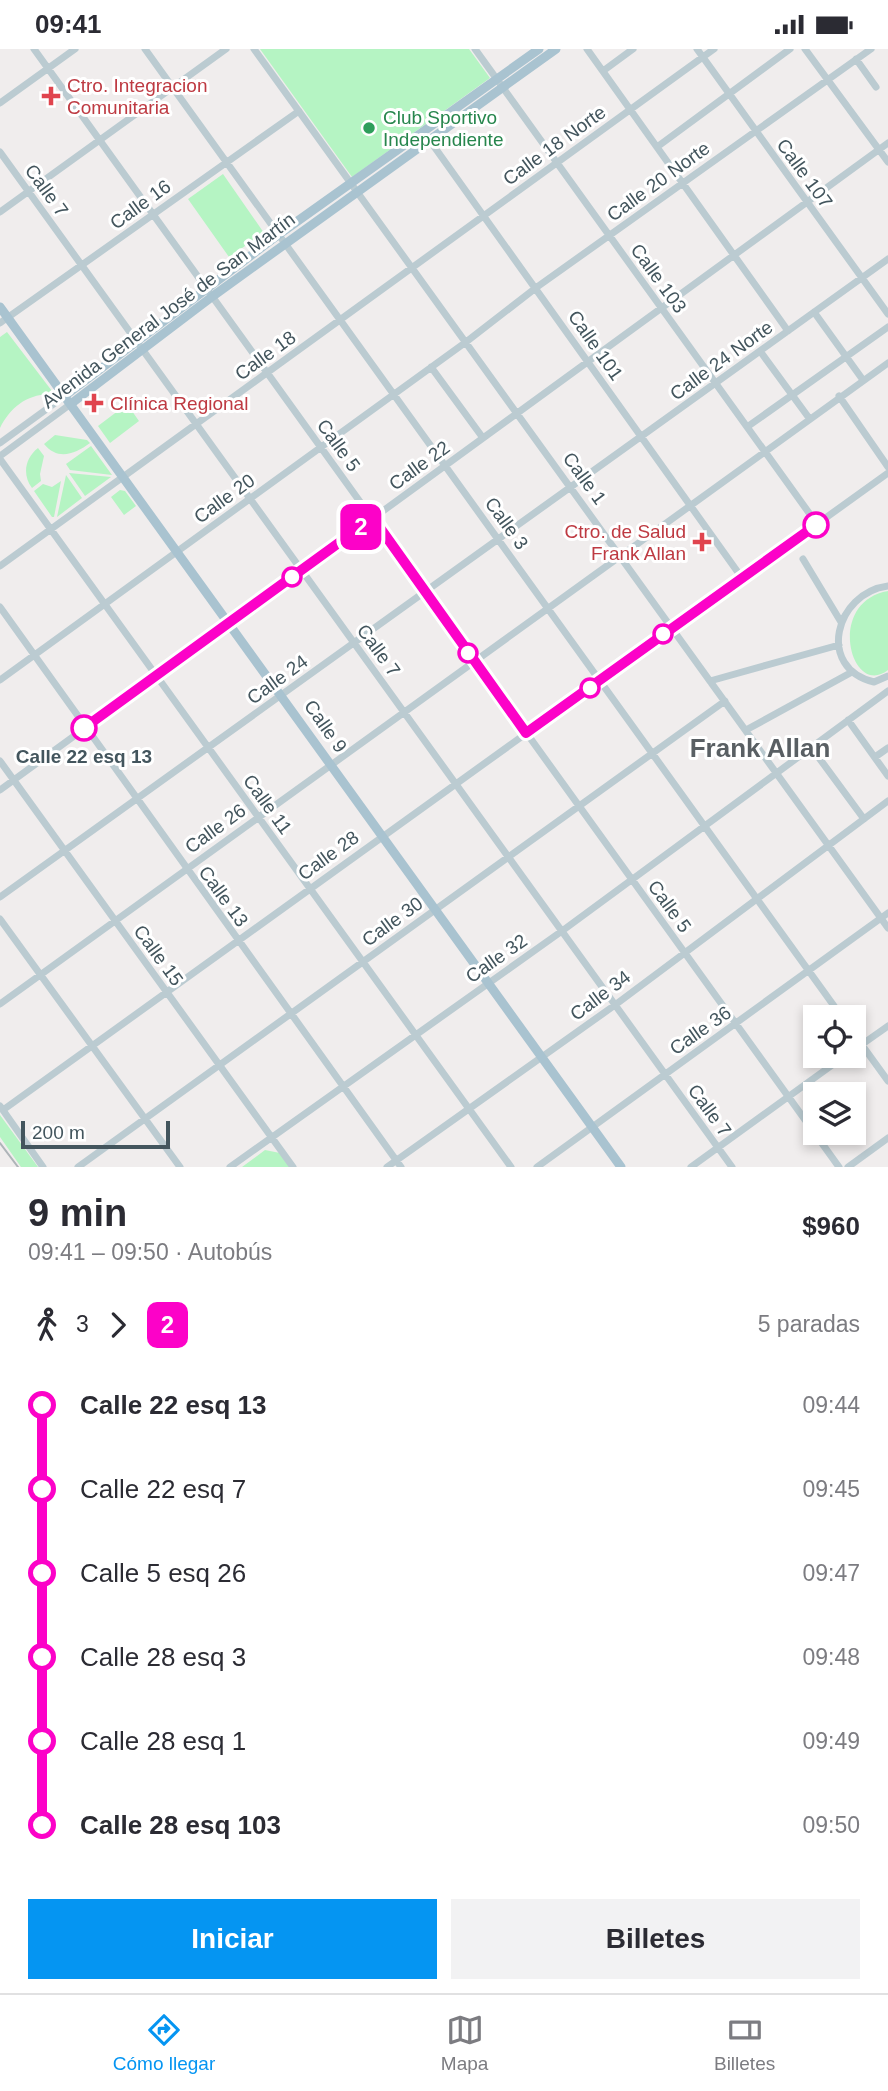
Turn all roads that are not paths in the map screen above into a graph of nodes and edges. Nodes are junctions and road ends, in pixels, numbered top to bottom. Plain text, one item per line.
1 (34, 49) edge
2 (75, 49) edge
3 (145, 49) edge
4 (226, 49) edge
5 (254, 49) edge
6 (475, 49) edge
7 (539, 49) edge
8 (556, 49) edge
9 (587, 49) edge
10 (633, 49) edge
11 (697, 49) edge
12 (714, 49) edge
13 (790, 49) edge
14 (805, 49) edge
15 (871, 49) edge
16 (702, 57) junction
17 (856, 59) junction
18 (48, 68) junction
19 (603, 71) junction
20 (828, 80) junction
21 (499, 83) junction
22 (173, 87) junction
23 (876, 87) dead end
24 (729, 94) junction
25 (0, 103) edge
26 (630, 109) junction
27 (299, 111) junction
28 (755, 130) junction
29 (426, 136) junction
30 (99, 140) junction
31 (888, 143) edge
32 (657, 146) junction
33 (879, 150) junction
34 (0, 152) edge
35 (226, 162) junction
36 (557, 162) junction
37 (888, 162) edge
38 (349, 183) junction
39 (682, 183) junction
40 (28, 191) junction
41 (356, 192) junction
42 (807, 202) junction
43 (0, 212) edge
44 (153, 213) junction
45 (484, 215) junction
46 (278, 235) junction
47 (609, 235) junction
48 (284, 244) junction
49 (735, 254) junction
50 (888, 259) edge
51 (82, 266) junction
52 (412, 268) junction
53 (862, 278) junction
54 (537, 287) junction
55 (210, 292) junction
56 (0, 307) edge
57 (660, 307) junction
58 (814, 312) junction
59 (888, 314) edge
60 (4, 321) edge
61 (340, 321) junction
62 (888, 327) edge
63 (788, 331) junction
64 (136, 341) junction
65 (466, 342) junction
66 (142, 350) junction
67 (760, 351) junction
68 (846, 357) junction
69 (587, 360) junction
70 (888, 363) edge
71 (431, 367) junction
72 (269, 372) junction
73 (863, 380) junction
74 (715, 383) junction
75 (393, 395) junction
76 (791, 395) junction
77 (839, 396) junction
78 (69, 399) junction
79 (517, 413) junction
80 (808, 418) junction
81 (197, 425) junction
82 (747, 427) junction
83 (642, 435) junction
84 (483, 438) junction
85 (0, 443) edge
86 (320, 447) junction
87 (764, 451) junction
88 (0, 457) edge
89 (445, 465) junction
90 (888, 467) edge
91 (888, 473) edge
92 (124, 476) junction
93 (572, 486) junction
94 (250, 498) junction
95 (690, 505) junction
96 (373, 518) junction
97 (817, 524) junction
98 (51, 529) junction
99 (499, 539) junction
100 (177, 551) junction
101 (620, 555) junction
102 (803, 559) dead end
103 (0, 565) edge
104 (301, 570) junction
105 (742, 578) junction
106 (888, 586) edge
107 (425, 592) junction
108 (104, 603) junction
109 (0, 607) edge
110 (549, 607) junction
111 (230, 622) junction
112 (841, 622) junction
113 (672, 628) junction
114 (354, 643) junction
115 (839, 645) junction
116 (34, 655) junction
117 (474, 661) junction
118 (852, 672) junction
119 (156, 675) junction
120 (888, 676) edge
121 (0, 680) edge
122 (600, 681) junction
123 (710, 681) junction
124 (888, 691) edge
125 (282, 695) junction
126 (725, 701) junction
127 (404, 712) junction
128 (848, 720) junction
129 (84, 728) junction
130 (746, 730) junction
131 (526, 733) junction
132 (208, 747) junction
133 (811, 747) junction
134 (888, 748) edge
135 (653, 754) junction
136 (875, 757) junction
137 (0, 761) edge
138 (331, 764) junction
139 (776, 772) junction
140 (888, 776) edge
141 (14, 781) junction
142 (456, 784) junction
143 (0, 790) edge
144 (135, 800) junction
145 (888, 801) edge
146 (579, 806) junction
147 (258, 816) junction
148 (864, 819) junction
149 (704, 826) junction
150 (382, 836) junction
151 (828, 845) junction
152 (64, 851) junction
153 (508, 857) junction
154 (185, 869) junction
155 (632, 880) junction
156 (310, 888) junction
157 (0, 897) edge
158 (757, 899) junction
159 (435, 909) junction
160 (885, 916) edge
161 (0, 919) edge
162 (114, 920) junction
163 (888, 928) edge
164 (562, 931) junction
165 (237, 940) junction
166 (684, 952) junction
167 (363, 961) junction
168 (810, 972) junction
169 (40, 975) junction
170 (489, 983) junction
171 (166, 991) junction
172 (0, 1004) edge
173 (615, 1005) junction
174 (833, 1005) edge
175 (290, 1013) junction
176 (736, 1024) junction
177 (888, 1026) edge
178 (415, 1033) junction
179 (866, 1042) edge
180 (93, 1045) junction
181 (866, 1051) edge
182 (541, 1058) junction
183 (219, 1065) junction
184 (828, 1068) edge
185 (665, 1074) junction
186 (888, 1081) edge
187 (342, 1086) junction
188 (788, 1096) junction
189 (1, 1108) edge
190 (469, 1109) junction
191 (146, 1119) junction
192 (592, 1127) junction
193 (272, 1138) junction
194 (888, 1138) edge
195 (718, 1147) junction
196 (398, 1164) edge
197 (43, 1167) edge
198 (78, 1167) edge
199 (180, 1167) edge
200 (230, 1167) edge
201 (293, 1167) edge
202 (387, 1167) edge
203 (511, 1167) edge
204 (537, 1167) edge
205 (621, 1167) edge
206 (691, 1167) edge
207 (732, 1167) edge
208 (839, 1167) edge
209 (848, 1167) edge

1 - 18 street, Calle 5
2 - 18 street
3 - 22 street, Calle 3
4 - 22 street
5 - 27 street, Calle 1
6 - 21 street, Calle 103
7 - 21 main road
8 - 21 main road
9 - 19 street
10 - 19 street
11 - 16 street, Calle 107
12 - 16 street, Calle 18 Norte
13 - 24 street
14 - 20 street
15 - 17 street, Calle 20 Norte
16 - 24 street, Calle 107
16 - 26 street, Calle 18 Norte
17 - 20 street, Calle 20 Norte
17 - 23 street
18 - 25 street
18 - 30 street, Calle 5
19 - 26 street
20 - 28 street, Calle 20 Norte
20 - 33 street
21 - 29 main road
21 - 36 street, Calle 103
22 - 30 street
22 - 35 street, Calle 3
24 - 28 street, Calle 107
24 - 32 street
26 - 32 street
26 - 36 street, Calle 18 Norte
27 - 35 street, Calle 16
27 - 38 street, Calle 1
28 - 39 street, Calle 20 Norte
28 - 42 street, Calle 107
29 - 38 main road, Avenida General José de San Martín
29 - 41 main road, Avenida General José de San Martín
29 - 45 street, Calle 101
30 - 40 street
30 - 44 street, Calle 5
31 - 33 street, Calle 22
32 - 39 street
33 - 37 street
33 - 42 street, Calle 22
34 - 40 street, Calle 7
35 - 44 street, Calle 16
35 - 46 street, Calle 3
36 - 45 street, Calle 18 Norte
36 - 47 street, Calle 103
38 - 41 street, Calle 1
38 - 46 main road, Avenida General José de San Martín
39 - 47 street, Calle 20 Norte
39 - 49 street
40 - 43 street
40 - 51 street, Calle 7
41 - 48 main road, Avenida General José de San Martín
41 - 52 street, Calle 1
42 - 49 street, Calle 22
42 - 53 street, Calle 107
44 - 51 street, Calle 16
44 - 55 street, Calle 5
45 - 52 street, Calle 18 Norte
45 - 54 street, Calle 101
46 - 48 street, Calle 3
46 - 55 main road, Avenida General José de San Martín
47 - 54 street, Calle 20 Norte
47 - 57 street, Calle 103
48 - 55 main road, Avenida General José de San Martín
48 - 61 street, Calle 3
49 - 57 street, Calle 22
49 - 63 street
50 - 53 street, Calle 24 Norte
51 - 60 street, Calle 16
51 - 64 street, Calle 7
52 - 61 street, Calle 18
52 - 65 street, Calle 1
53 - 58 street, Calle 24 Norte
53 - 59 street, Calle 107
54 - 65 street, Calle 20 Norte
54 - 69 street, Calle 101
55 - 64 main road, Avenida General José de San Martín
55 - 66 main road, Avenida General José de San Martín
55 - 72 street, Calle 5
56 - 60 main road, Calle 9
57 - 69 street, Calle 22
57 - 74 street, Calle 103
58 - 63 street, Calle 24 Norte
58 - 68 street
60 - 78 main road, Calle 9
61 - 72 street, Calle 18
61 - 75 street, Calle 3
62 - 68 street
63 - 67 street, Calle 24 Norte
64 - 66 street, Calle 7
64 - 78 main road, Avenida General José de San Martín
65 - 71 street, Calle 20
65 - 79 street, Calle 1
66 - 78 main road, Avenida General José de San Martín
66 - 81 street, Calle 7
67 - 74 street, Calle 24 Norte
67 - 76 street
68 - 73 street
68 - 76 street
69 - 79 street, Calle 22
69 - 83 street, Calle 101
70 - 73 street, Calle 26
71 - 75 street, Calle 20
71 - 84 street
72 - 81 street, Calle 18
72 - 86 street, Calle 5
73 - 77 street, Calle 26
74 - 82 street, Calle 103
74 - 83 street, Calle 24 Norte
75 - 86 street, Calle 20
75 - 89 street, Calle 3
76 - 80 street
76 - 82 street
77 - 80 street, Calle 26
77 - 90 street
78 - 85 street, Avenida General José de San Martín
78 - 88 street, Avenida General José de San Martín
78 - 92 main road, Calle 9
79 - 84 street, Calle 22
79 - 93 street, Calle 1
80 - 87 street, Calle 26
81 - 92 street, Calle 18
81 - 94 street, Calle 7
82 - 87 street, Calle 103
83 - 93 street, Calle 24 Norte
83 - 95 street, Calle 101
84 - 89 street, Calle 22
86 - 94 street, Calle 20
86 - 96 street, Calle 5
87 - 95 street, Calle 26
87 - 97 street, Calle 103
88 - 98 street, Calle 11
89 - 96 street, Calle 22
89 - 99 street, Calle 3
91 - 97 street, Calle 28
92 - 98 street, Calle 18
92 - 100 main road, Calle 9
93 - 99 street, Calle 24
93 - 101 street, Calle 1
94 - 100 street, Calle 20
94 - 104 street, Calle 7
95 - 101 street, Calle 26
95 - 105 street, Calle 101
96 - 104 street, Calle 22
96 - 107 street, Calle 5
97 - 105 street, Calle 28
98 - 103 street, Calle 18
98 - 108 street, Calle 11
99 - 107 street, Calle 24
99 - 110 street, Calle 3
100 - 108 street, Calle 20
100 - 111 main road, Calle 9
101 - 110 street, Calle 26
101 - 113 street, Calle 1
102 - 112 street
104 - 111 street, Calle 22
104 - 114 street, Calle 7
105 - 113 street, Calle 28
106 - 112 street
107 - 114 street, Calle 24
107 - 117 street, Calle 5
108 - 116 street, Calle 20
108 - 119 street, Calle 11
109 - 116 street, Calle 13
110 - 117 street, Calle 26
110 - 122 street, Calle 3
111 - 119 street, Calle 22
111 - 125 main road, Calle 9
112 - 115 street
113 - 122 street, Calle 28
113 - 123 street, Calle 1
114 - 125 street, Calle 24
114 - 127 street, Calle 7
115 - 118 street
115 - 123 street
116 - 121 street, Calle 20
116 - 129 street, Calle 13
117 - 127 street, Calle 26
117 - 131 street, Calle 5
118 - 120 street
118 - 130 street
119 - 129 street, Calle 22
119 - 132 street, Calle 11
122 - 131 street, Calle 28
122 - 135 street, Calle 3
123 - 126 street, Calle 1
124 - 128 street, Calle 32
125 - 132 street, Calle 24
125 - 138 main road, Calle 9
126 - 130 street, Calle 1
126 - 135 street, Calle 30
127 - 138 street, Calle 26
127 - 142 street, Calle 7
128 - 133 street, Calle 32
128 - 136 street
129 - 141 street, Calle 22
129 - 144 street, Calle 13
130 - 139 street, Calle 1
131 - 142 street, Calle 28
131 - 146 street, Calle 5
132 - 144 street, Calle 24
132 - 147 street, Calle 11
133 - 139 street, Calle 32
133 - 148 street
134 - 136 street
135 - 146 street, Calle 30
135 - 149 street, Calle 3
136 - 140 street
137 - 141 street, Calle 15
138 - 147 street, Calle 26
138 - 150 main road, Calle 9
139 - 149 street, Calle 32
139 - 151 street, Calle 1
141 - 143 street, Calle 22
141 - 152 street, Calle 15
142 - 150 street, Calle 28
142 - 153 street, Calle 7
144 - 152 street, Calle 24
144 - 154 street, Calle 13
145 - 148 street, Calle 34
146 - 153 street, Calle 30
146 - 155 street, Calle 5
147 - 154 street, Calle 26
147 - 156 street, Calle 11
148 - 151 street, Calle 34
149 - 155 street, Calle 32
149 - 158 street, Calle 3
150 - 156 street, Calle 28
150 - 159 main road, Calle 9
151 - 158 street, Calle 34
151 - 160 street, Calle 1
152 - 157 street, Calle 24
152 - 162 street, Calle 15
153 - 159 street, Calle 30
153 - 164 street, Calle 7
154 - 162 street, Calle 26
154 - 165 street, Calle 13
155 - 164 street, Calle 32
155 - 166 street, Calle 5
156 - 165 street, Calle 28
156 - 167 street, Calle 11
158 - 166 street, Calle 34
158 - 168 street, Calle 3
159 - 167 street, Calle 30
159 - 170 main road, Calle 9
160 - 163 street, Calle 1
160 - 168 street, Calle 36
161 - 169 street
162 - 169 street, Calle 26
162 - 171 street, Calle 15
164 - 170 street, Calle 32
164 - 173 street, Calle 7
165 - 171 street, Calle 28
165 - 175 street, Calle 13
166 - 173 street, Calle 34
166 - 176 street, Calle 5
167 - 175 street, Calle 30
167 - 178 street, Calle 11
168 - 174 street, Calle 3
168 - 176 street, Calle 36
169 - 172 street, Calle 26
169 - 180 street
170 - 178 street, Calle 32
170 - 182 main road, Calle 9
171 - 180 street, Calle 28
171 - 183 street, Calle 15
173 - 182 street, Calle 34
173 - 185 street, Calle 7
175 - 183 street, Calle 30
175 - 187 street, Calle 13
176 - 185 street, Calle 36
176 - 188 street, Calle 5
177 - 179 street
178 - 187 street, Calle 32
178 - 190 street, Calle 11
180 - 189 street, Calle 28
180 - 191 street
181 - 186 street
182 - 190 street, Calle 34
182 - 192 main road, Calle 9
183 - 191 street, Calle 30
183 - 193 street, Calle 15
184 - 188 street
185 - 192 street, Calle 36
185 - 195 street, Calle 7
187 - 193 street, Calle 32
187 - 196 street, Calle 13
188 - 195 street
188 - 208 street, Calle 5
189 - 197 street
190 - 196 street, Calle 34
190 - 203 street, Calle 11
191 - 198 street, Calle 30
191 - 199 street
192 - 204 street, Calle 36
192 - 205 main road, Calle 9
193 - 200 street, Calle 32
193 - 201 street, Calle 15
194 - 209 street
195 - 206 street
195 - 207 street, Calle 7
196 - 202 street, Calle 34

